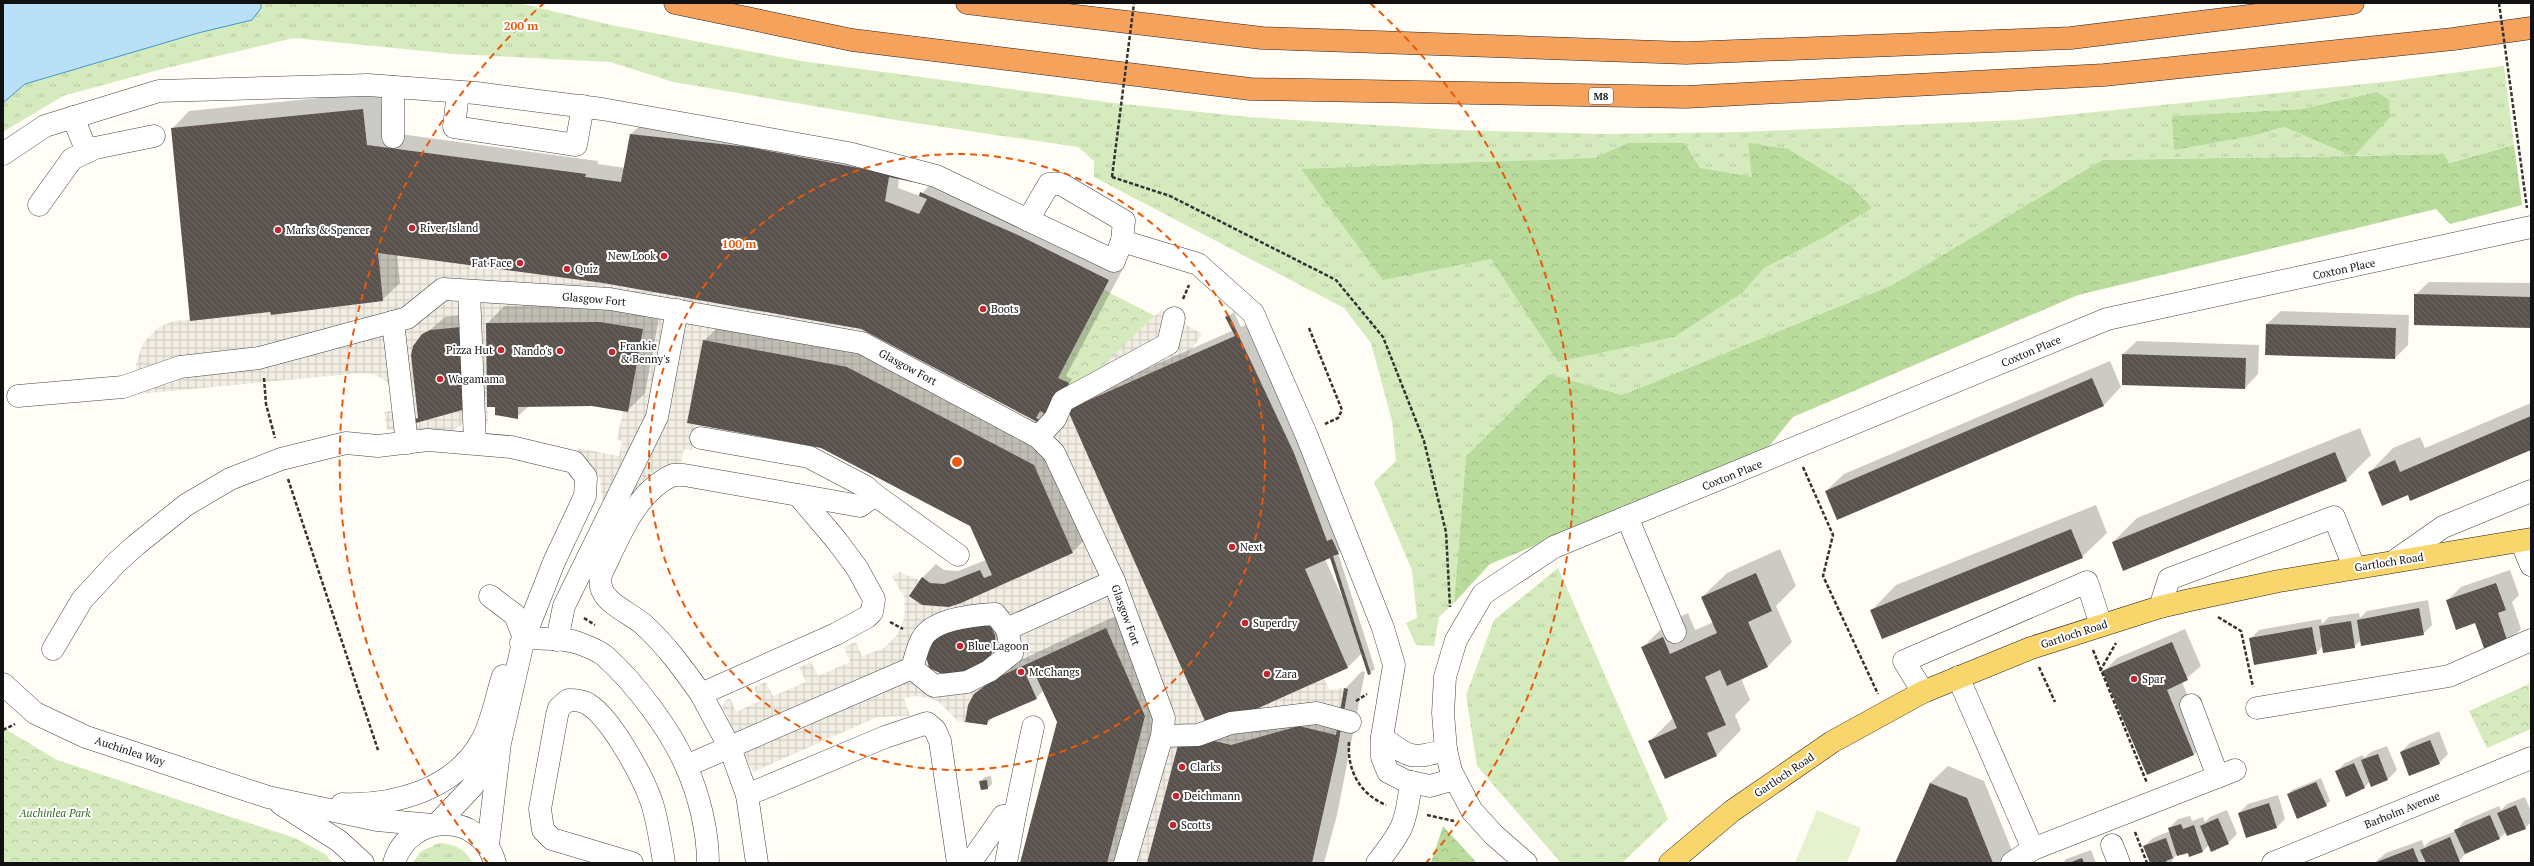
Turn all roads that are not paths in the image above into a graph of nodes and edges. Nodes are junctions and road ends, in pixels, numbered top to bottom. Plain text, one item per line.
1 (675, 3) edge
2 (967, 3) edge
3 (2353, 3) edge
4 (2531, 28) edge
5 (392, 87) junction
6 (458, 92) junction
7 (583, 106) junction
8 (73, 117) junction
9 (154, 136) dead end
10 (393, 137) dead end
11 (87, 152) junction
12 (3, 154) edge
13 (39, 205) dead end
14 (2529, 218) edge
15 (1028, 220) junction
16 (1122, 241) junction
17 (469, 291) junction
18 (677, 310) junction
19 (1174, 318) road end
20 (393, 322) junction
21 (18, 396) dead end
22 (1038, 437) junction
23 (701, 438) dead end
24 (407, 443) junction
25 (475, 443) junction
26 (2531, 491) edge
27 (798, 494) junction
28 (875, 495) junction
29 (1627, 517) junction
30 (2526, 540) edge
31 (958, 555) dead end
32 (2396, 560) junction
33 (2531, 565) edge
34 (2354, 567) junction
35 (1114, 581) junction
36 (490, 596) dead end
37 (2160, 607) junction
38 (2100, 625) junction
39 (1007, 628) junction
40 (1675, 632) dead end
41 (524, 638) junction
42 (557, 640) junction
43 (2531, 640) edge
44 (53, 649) dead end
45 (912, 668) junction
46 (1958, 677) junction
47 (3, 684) edge
48 (1923, 692) junction
49 (701, 694) junction
50 (2191, 705) dead end
51 (2257, 708) road end
52 (1350, 722) dead end
53 (1033, 727) dead end
54 (1162, 736) junction
55 (1382, 737) junction
56 (500, 743) junction
57 (730, 748) junction
58 (1446, 750) junction
59 (2531, 758) edge
60 (686, 766) junction
61 (1455, 778) junction
62 (1410, 782) junction
63 (747, 795) junction
64 (268, 797) junction
65 (302, 803) junction
66 (1015, 814) junction
67 (435, 824) junction
68 (2033, 849) junction
69 (495, 856) edge
70 (363, 863) edge
71 (394, 863) edge
72 (632, 863) edge
73 (664, 863) edge
74 (708, 863) edge
75 (757, 863) edge
76 (958, 863) edge
77 (970, 863) edge
78 (1006, 863) edge
79 (1125, 863) edge
80 (1377, 863) edge
81 (1526, 863) edge
82 (1670, 863) edge
83 (2012, 863) edge
84 (2273, 863) edge

1 - 4 highway, M8
2 - 3 highway
5 - 6 street
5 - 8 street
5 - 10 street
6 - 7 street
6 - 7 street
7 - 15 street
8 - 11 street
8 - 12 street
9 - 11 street
11 - 13 street
14 - 29 street, Coxton Place
15 - 16 street
15 - 16 street
16 - 55 street
17 - 18 street, Glasgow Fort
17 - 20 street, Glasgow Fort
17 - 25 street
18 - 22 street, Glasgow Fort
18 - 42 street
19 - 22 street
20 - 21 street
20 - 24 street
22 - 35 street, Glasgow Fort
23 - 28 street
24 - 25 street
24 - 44 street
25 - 41 street
26 - 32 street
27 - 28 street
27 - 49 street
27 - 49 street
28 - 31 street
29 - 40 street
29 - 58 street, Coxton Place
30 - 32 main road, Gartloch Road
30 - 33 street
32 - 34 main road, Gartloch Road
34 - 37 main road, Gartloch Road
34 - 37 street
35 - 39 street
35 - 54 street, Glasgow Fort
36 - 41 street
37 - 38 main road, Gartloch Road
38 - 46 main road, Gartloch Road
38 - 48 street
39 - 45 street
39 - 45 street
41 - 42 street
41 - 56 street
41 - 65 street
42 - 60 street
43 - 51 street
45 - 57 street
46 - 48 main road, Gartloch Road
46 - 68 street
47 - 64 street, Auchinlea Way
48 - 82 main road, Gartloch Road
49 - 57 street
50 - 68 street
52 - 54 street
53 - 66 street
54 - 79 street, Glasgow Fort
55 - 58 street
55 - 62 street
56 - 67 street
56 - 69 street
57 - 60 street
57 - 63 street
58 - 61 street, Coxton Place
59 - 84 street, Barholm Avenue
60 - 74 street
61 - 62 street
61 - 81 street, Coxton Place
62 - 80 street
63 - 75 street
63 - 76 street
64 - 65 street, Auchinlea Way
64 - 70 street, Auchinlea Way
65 - 67 street, Auchinlea Way
66 - 77 street
66 - 78 street
67 - 69 street, Auchinlea Way
67 - 71 street
68 - 83 street
72 - 73 street

